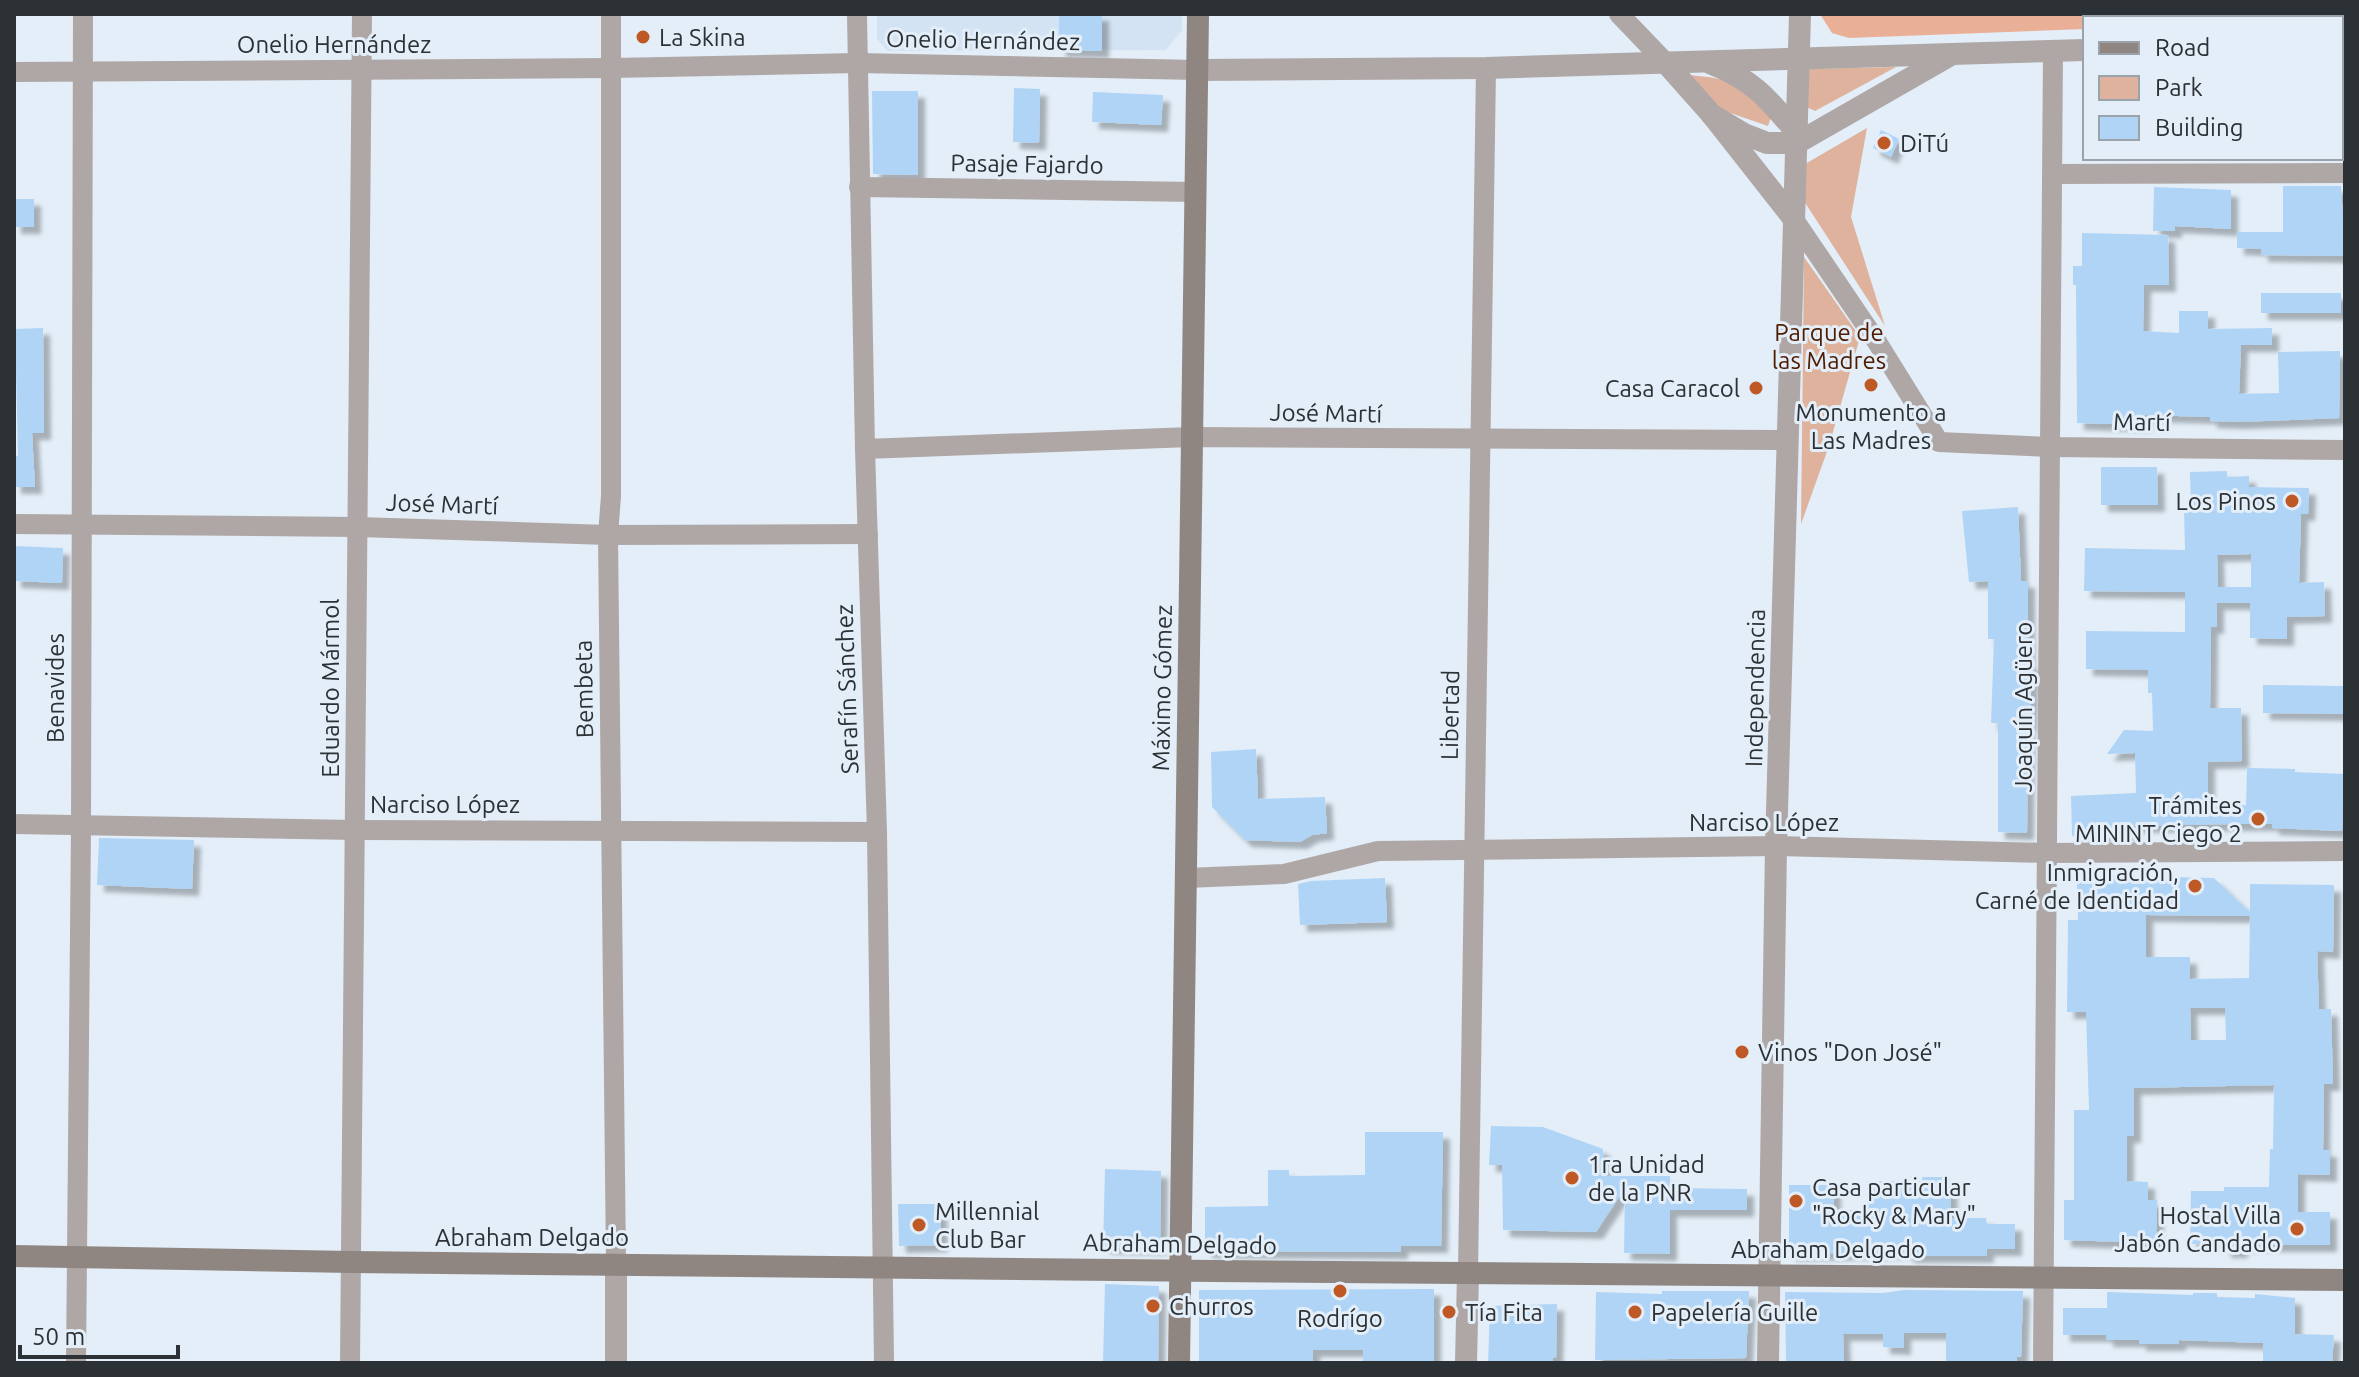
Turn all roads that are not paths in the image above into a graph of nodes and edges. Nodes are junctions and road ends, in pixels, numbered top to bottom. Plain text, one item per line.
1 (83, 14) edge
2 (362, 14) edge
3 (611, 14) edge
4 (857, 14) edge
5 (1198, 14) edge
6 (1619, 14) edge
7 (1800, 14) edge
8 (2083, 50) edge
9 (2053, 51) junction
10 (1799, 56) junction
11 (1950, 56) junction
12 (1705, 60) junction
13 (1665, 62) junction
14 (858, 63) junction
15 (612, 68) junction
16 (1486, 68) junction
17 (362, 69) junction
18 (1197, 70) junction
19 (14, 72) edge
20 (82, 72) junction
21 (1712, 115) junction
22 (1798, 138) junction
23 (2345, 173) edge
24 (2053, 174) junction
25 (859, 187) junction
26 (1195, 192) junction
27 (1793, 218) junction
28 (1191, 437) junction
29 (1480, 440) junction
30 (1787, 440) junction
31 (2051, 447) junction
32 (865, 449) junction
33 (2345, 450) edge
34 (14, 524) edge
35 (82, 527) junction
36 (358, 527) junction
37 (868, 534) junction
38 (608, 535) junction
39 (14, 824) edge
40 (81, 826) junction
41 (355, 830) junction
42 (612, 830) junction
43 (877, 832) junction
44 (1776, 846) junction
45 (1473, 849) junction
46 (2345, 851) edge
47 (2047, 853) junction
48 (1186, 878) junction
49 (14, 1256) edge
50 (75, 1256) junction
51 (352, 1262) junction
52 (616, 1264) junction
53 (883, 1266) junction
54 (1180, 1270) junction
55 (1468, 1273) junction
56 (1770, 1274) junction
57 (2044, 1277) junction
58 (2345, 1280) edge
59 (76, 1363) edge
60 (350, 1363) edge
61 (616, 1363) edge
62 (884, 1363) edge
63 (1179, 1363) edge
64 (1466, 1363) edge
65 (1768, 1363) edge
66 (2043, 1363) edge

1 - 20 street, Benavides
2 - 17 street, Eduardo Mármol
3 - 15 street, Bembeta
4 - 14 street, Serafín Sánchez
5 - 18 main road, Máximo Gómez
6 - 13 street
7 - 10 street, Independencia
8 - 9 street, Onelio Hernández
9 - 11 street, Onelio Hernández
9 - 24 street, Joaquín Agüero
10 - 11 street, Onelio Hernández
10 - 12 street, Onelio Hernández
10 - 22 street, Independencia
11 - 22 street, Onelio Hernández
12 - 13 street, Onelio Hernández
12 - 22 street
13 - 16 street, Onelio Hernández
13 - 21 street
14 - 15 street, Onelio Hernández
14 - 18 street, Onelio Hernández
14 - 25 street, Serafín Sánchez
15 - 17 street, Onelio Hernández
15 - 38 street, Bembeta
16 - 18 street, Onelio Hernández
16 - 29 street, Libertad
17 - 20 street, Onelio Hernández
17 - 36 street, Eduardo Mármol
18 - 26 main road, Máximo Gómez
19 - 20 street, Onelio Hernández
20 - 35 street, Benavides
21 - 22 street
21 - 27 street
22 - 27 street, Independencia
23 - 24 street
24 - 31 street, Joaquín Agüero
25 - 26 street, Pasaje Fajardo
25 - 32 street, Serafín Sánchez
26 - 28 main road, Máximo Gómez
27 - 30 street, Independencia
27 - 31 street, Martí
28 - 29 street, José Martí
28 - 32 street, José Martí
28 - 48 main road, Máximo Gómez
29 - 30 street, José Martí
29 - 45 street, Libertad
30 - 44 street, Independencia
31 - 33 street, Martí
31 - 47 street, Joaquín Agüero
32 - 37 street, Serafín Sánchez
34 - 35 street, José Martí
35 - 36 street, José Martí
35 - 40 street, Benavides
36 - 38 street, José Martí
36 - 41 street, Eduardo Mármol
37 - 38 street, José Martí
37 - 43 street, Serafín Sánchez
38 - 42 street, Bembeta
39 - 40 street, Narciso López
40 - 41 street, Narciso López
40 - 50 street, Benavides
41 - 42 street, Narciso López
41 - 51 street, Eduardo Mármol
42 - 43 street, Narciso López
42 - 52 street, Bembeta
43 - 53 street, Serafín Sánchez
44 - 45 street, Narciso López
44 - 47 street, Narciso López
44 - 56 street, Independencia
45 - 48 street, Narciso López
45 - 55 street, Libertad
46 - 47 street, Narciso López
47 - 57 street, Joaquín Agüero
48 - 54 main road, Máximo Gómez
49 - 50 main road, Abraham Delgado
50 - 51 main road, Abraham Delgado
50 - 59 street, Benavides
51 - 52 main road, Abraham Delgado
51 - 60 street, Eduardo Mármol
52 - 53 main road, Abraham Delgado
52 - 61 street, Bembeta
53 - 54 main road, Abraham Delgado
53 - 62 street, Serafín Sánchez
54 - 55 main road, Abraham Delgado
54 - 63 main road, Máximo Gómez
55 - 56 main road, Abraham Delgado
55 - 64 street, Libertad
56 - 57 main road, Abraham Delgado
56 - 65 street, Independencia
57 - 58 main road, Abraham Delgado
57 - 66 street, Joaquín Agüero

